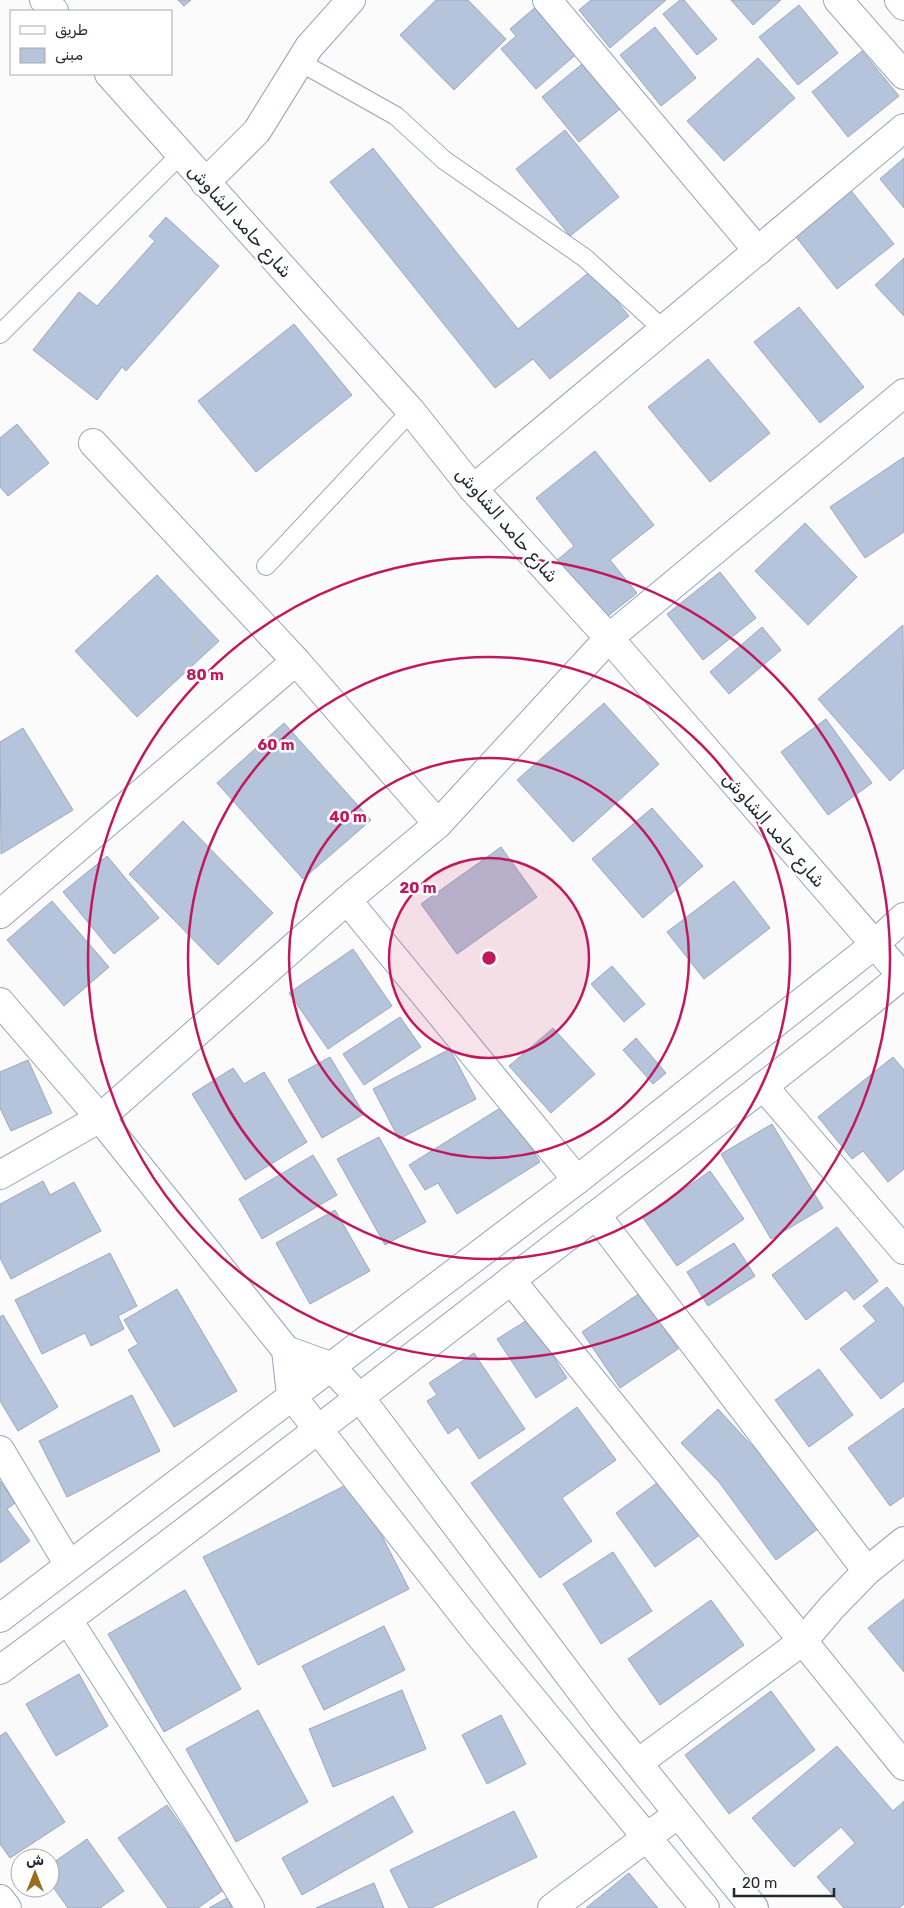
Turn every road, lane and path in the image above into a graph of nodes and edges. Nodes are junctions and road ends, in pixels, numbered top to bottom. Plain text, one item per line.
1 (44, 0) edge
2 (352, 0) edge
3 (547, 0) edge
4 (838, 0) edge
5 (899, 0) edge
6 (904, 6) edge
7 (53, 10) edge
8 (300, 62) junction
9 (110, 75) edge
10 (904, 75) edge
11 (904, 128) edge
12 (180, 155) junction
13 (205, 183) junction
14 (758, 251) junction
15 (664, 330) junction
16 (0, 334) edge
17 (904, 393) edge
18 (411, 411) junction
19 (93, 444) dead end
20 (474, 489) junction
21 (266, 566) dead end
22 (609, 638) junction
23 (296, 661) junction
24 (438, 824) junction
25 (347, 900) junction
26 (0, 914) edge
27 (904, 917) edge
28 (874, 945) junction
29 (903, 976) edge
30 (0, 1002) edge
31 (763, 1086) junction
32 (100, 1118) junction
33 (0, 1176) edge
34 (577, 1180) junction
35 (596, 1215) junction
36 (904, 1250) edge
37 (511, 1280) junction
38 (286, 1350) junction
39 (330, 1366) junction
40 (292, 1395) junction
41 (361, 1399) junction
42 (319, 1430) junction
43 (0, 1450) edge
44 (904, 1541) edge
45 (69, 1565) junction
46 (867, 1571) junction
47 (0, 1618) edge
48 (68, 1620) junction
49 (804, 1640) junction
50 (0, 1670) edge
51 (638, 1763) junction
52 (904, 1766) edge
53 (678, 1814) junction
54 (646, 1839) junction
55 (0, 1899) edge
56 (7, 1908) edge
57 (250, 1908) edge
58 (552, 1908) edge
59 (705, 1908) edge
60 (754, 1908) edge

1 - 7 street
2 - 8 street
3 - 14 street
4 - 10 street
5 - 6 street
8 - 13 street
8 - 15 lane
9 - 12 street, شارع حامد الشاوش
11 - 14 street
12 - 13 street, شارع حامد الشاوش
12 - 16 lane
13 - 18 street, شارع حامد الشاوش
14 - 15 street
15 - 20 street
17 - 22 street
18 - 20 street, شارع حامد الشاوش
18 - 21 lane
19 - 23 street
20 - 22 street, شارع حامد الشاوش
22 - 24 street
22 - 28 street, شارع حامد الشاوش
23 - 24 street
23 - 26 street
24 - 25 street
25 - 32 street
25 - 34 street
27 - 28 street
28 - 29 street, شارع حامد الشاوش
28 - 34 street
29 - 31 street
30 - 32 street
31 - 35 street
31 - 36 street
32 - 33 street
32 - 38 street
34 - 39 street
35 - 37 street
35 - 46 street
37 - 41 street
37 - 49 street
38 - 39 street
38 - 40 street
39 - 40 street
39 - 41 street
40 - 42 street
40 - 45 street
41 - 42 street
41 - 51 street
42 - 48 street
42 - 54 street
43 - 45 street
44 - 46 street
45 - 47 street
46 - 49 street
48 - 50 street
48 - 57 street
49 - 51 street
49 - 52 street
51 - 53 street
53 - 54 street
53 - 60 street
54 - 58 street
54 - 59 street
55 - 56 street

